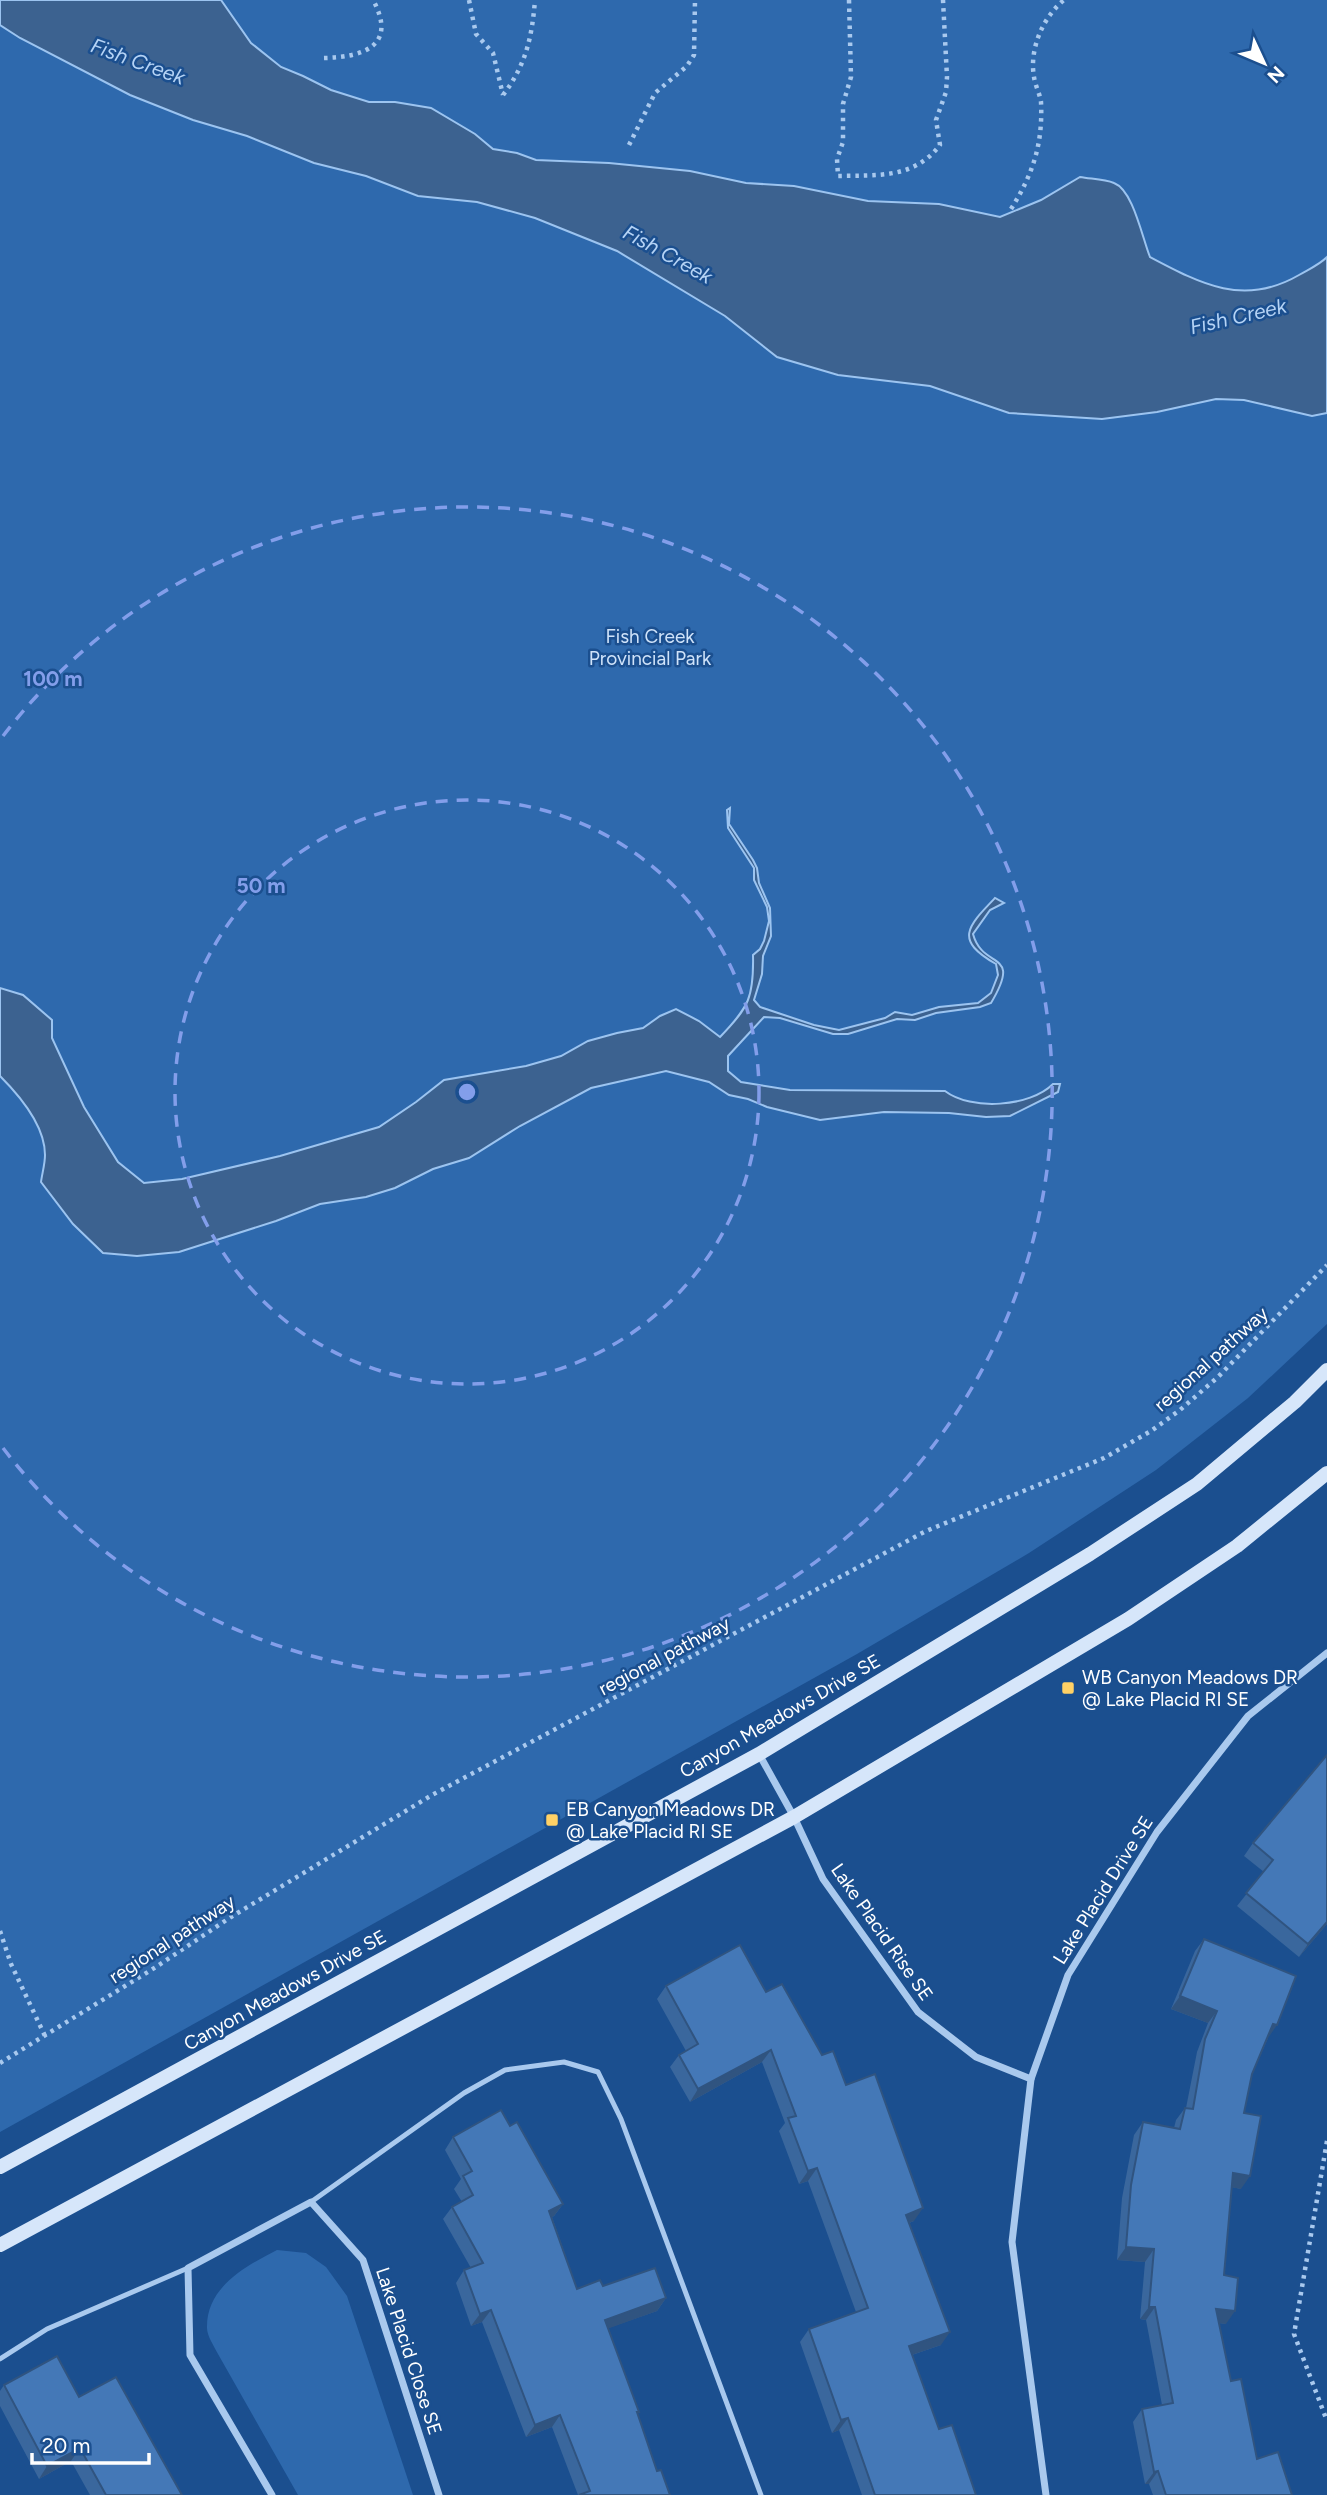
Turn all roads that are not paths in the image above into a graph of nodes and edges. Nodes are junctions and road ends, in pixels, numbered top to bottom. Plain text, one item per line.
1 (1327, 1370) edge
2 (1327, 1473) edge
3 (1327, 1653) edge
4 (759, 1754) junction
5 (794, 1817) junction
6 (1031, 2078) junction
7 (0, 2167) edge
8 (311, 2202) junction
9 (0, 2245) edge
10 (188, 2268) junction
11 (0, 2359) edge
12 (272, 2495) edge
13 (439, 2495) edge
14 (761, 2495) edge
15 (1046, 2495) edge

1 - 4 main road, Canyon Meadows Drive SE
2 - 5 main road
3 - 6 street, Lake Placid Drive SE
4 - 5 street, Lake Placid Rise SE
4 - 7 main road, Canyon Meadows Drive SE
5 - 6 street, Lake Placid Rise SE
5 - 9 main road
6 - 15 street, Lake Placid Drive SE
8 - 10 street
8 - 13 street, Lake Placid Close SE
8 - 14 lane
10 - 11 lane
10 - 12 street

